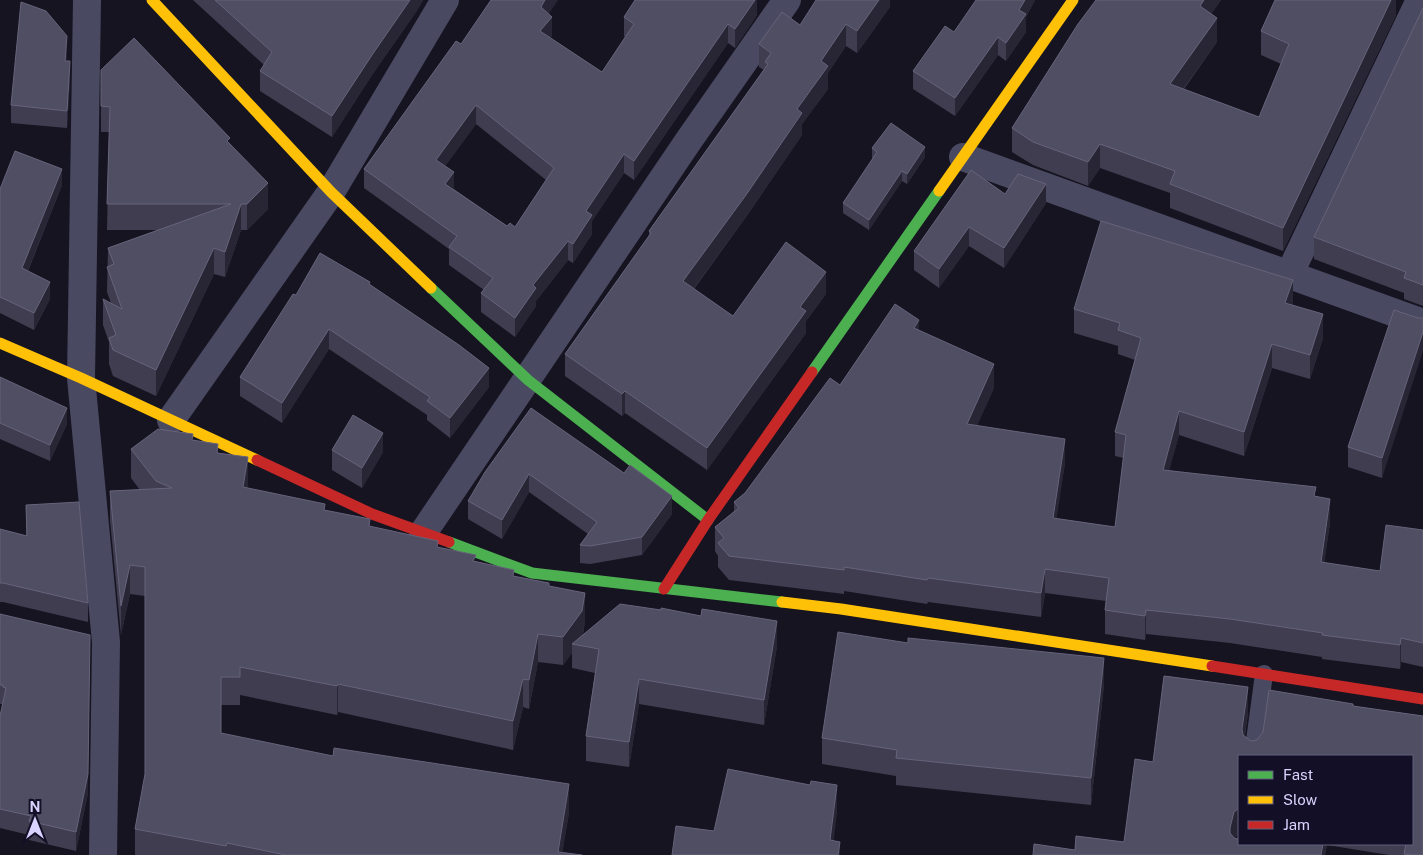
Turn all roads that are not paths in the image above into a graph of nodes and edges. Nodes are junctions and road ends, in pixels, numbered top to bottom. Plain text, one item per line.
1 (152, 0) edge
2 (445, 0) edge
3 (787, 0) edge
4 (1073, 0) edge
5 (1420, 0) edge
6 (84, 1) edge
7 (963, 157) junction
8 (331, 192) junction
9 (1289, 275) junction
10 (1423, 323) edge
11 (0, 343) edge
12 (81, 378) junction
13 (528, 380) junction
14 (172, 420) junction
15 (708, 520) junction
16 (423, 533) junction
17 (664, 589) junction
18 (77, 635) edge
19 (106, 642) junction
20 (1264, 674) junction
21 (1423, 699) edge
22 (1253, 755) edge
23 (102, 855) edge

1 - 8 street
2 - 8 street
3 - 13 street
4 - 7 street
5 - 9 street
6 - 12 street
7 - 9 street
7 - 15 street
8 - 13 street
8 - 14 street
9 - 10 street
11 - 12 street
12 - 14 street
12 - 19 street
13 - 15 street
13 - 16 street
14 - 16 street
15 - 17 street
16 - 17 street
17 - 20 street
18 - 19 street
19 - 23 street
20 - 21 street
20 - 22 lane

